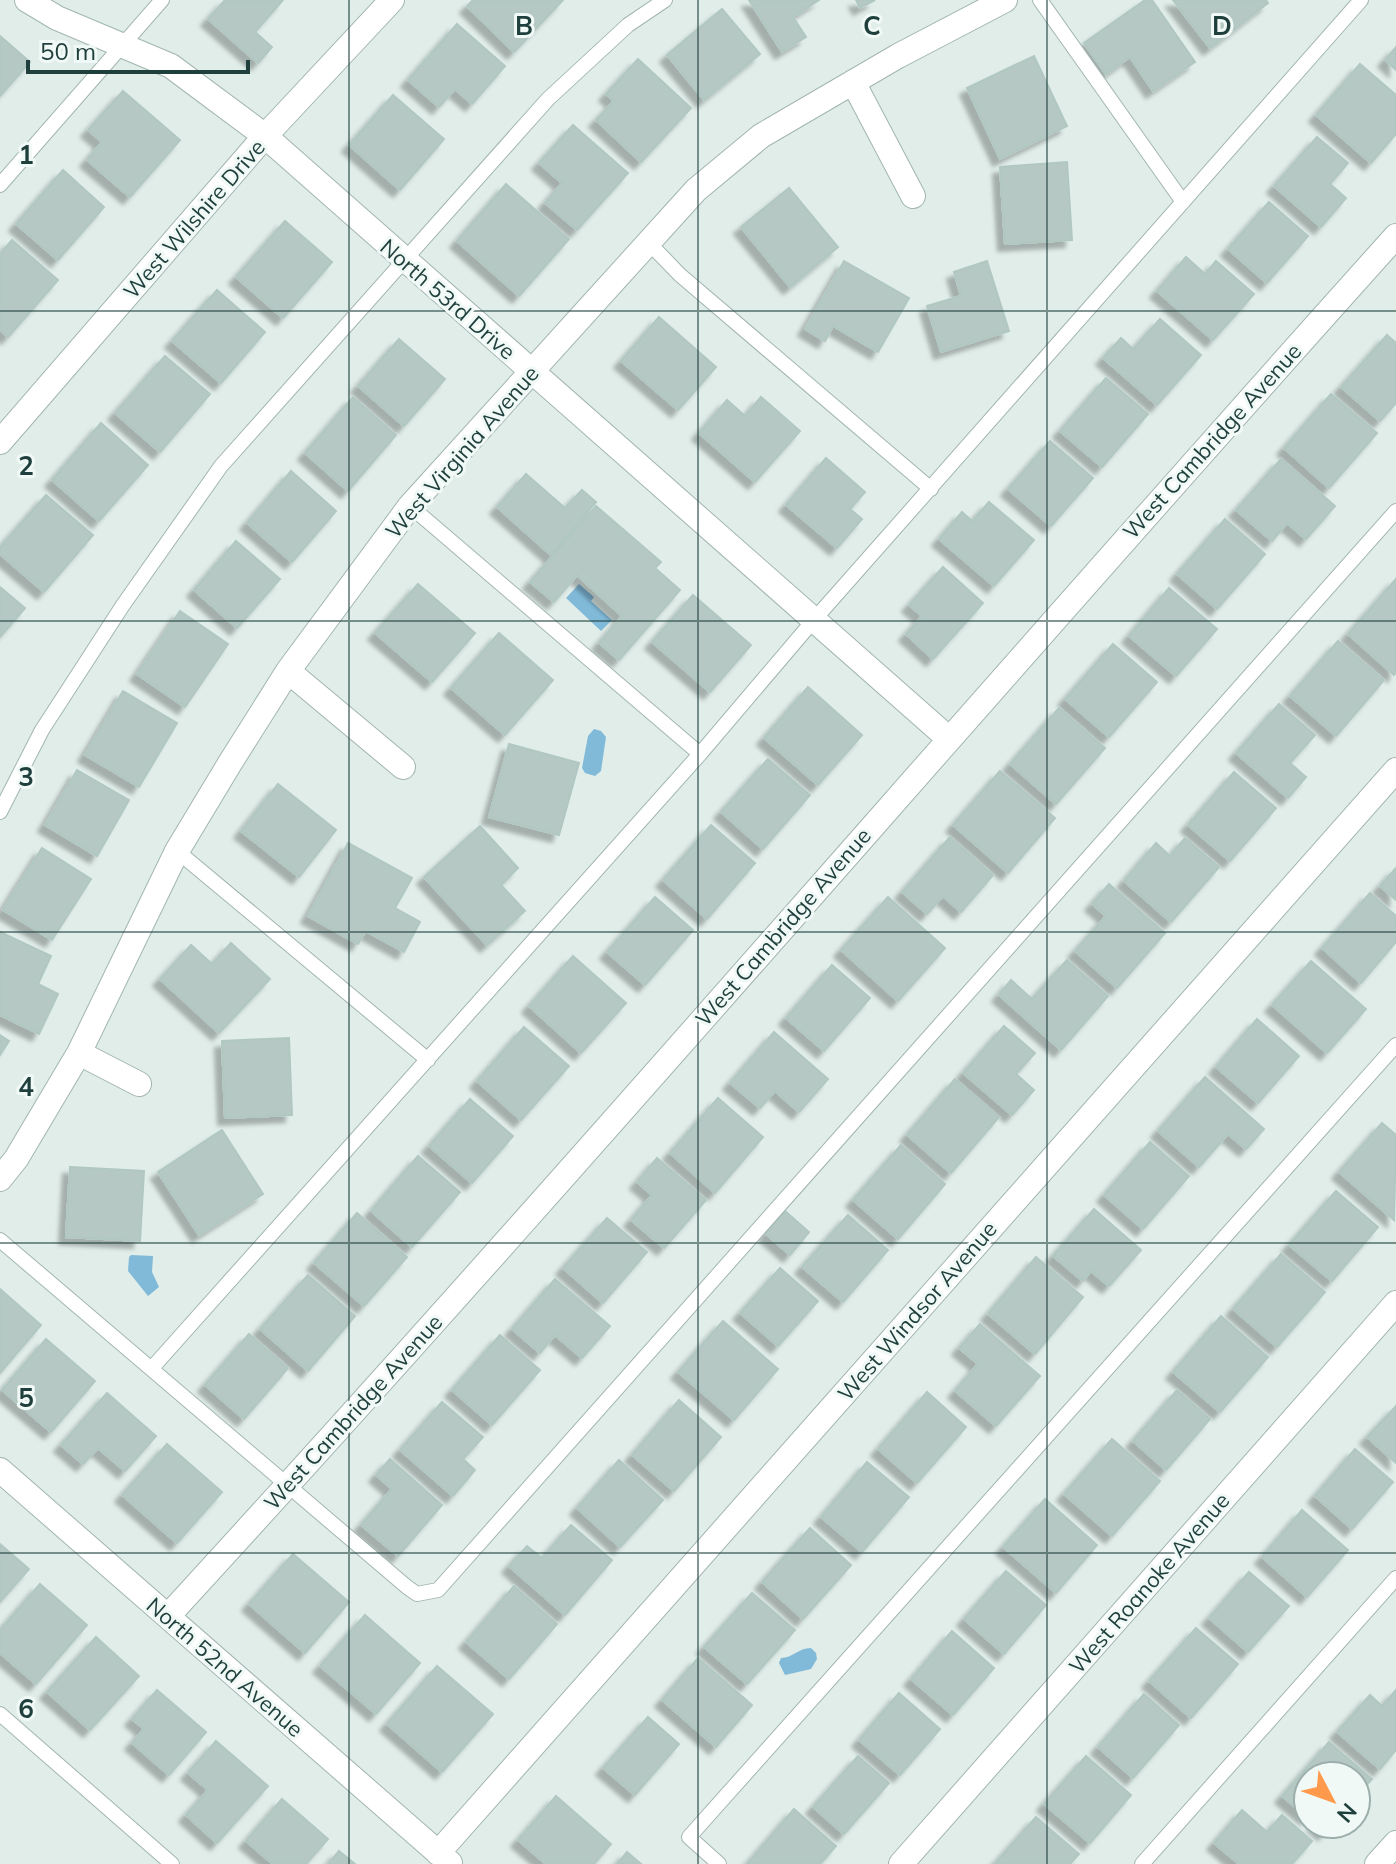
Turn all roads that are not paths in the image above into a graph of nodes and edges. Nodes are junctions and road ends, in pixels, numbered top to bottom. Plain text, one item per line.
1 (27, 0) edge
2 (162, 0) edge
3 (392, 0) edge
4 (665, 0) edge
5 (1005, 0) edge
6 (1040, 0) edge
7 (1361, 0) edge
8 (124, 45) junction
9 (853, 82) junction
10 (265, 136) junction
11 (0, 185) edge
12 (913, 196) dead end
13 (1183, 202) junction
14 (1396, 236) edge
15 (649, 243) junction
16 (402, 259) junction
17 (532, 373) junction
18 (0, 442) edge
19 (931, 489) junction
20 (410, 506) junction
21 (1396, 511) edge
22 (813, 621) junction
23 (288, 671) junction
24 (948, 738) junction
25 (700, 754) junction
26 (403, 767) dead end
27 (1396, 770) edge
28 (0, 812) edge
29 (177, 851) junction
30 (1396, 1045) edge
31 (79, 1053) junction
32 (428, 1060) junction
33 (139, 1084) dead end
34 (0, 1179) edge
35 (0, 1240) edge
36 (1396, 1303) edge
37 (152, 1368) junction
38 (0, 1470) edge
39 (288, 1486) junction
40 (1396, 1578) edge
41 (168, 1616) junction
42 (0, 1714) edge
43 (1396, 1843) edge
44 (444, 1859) edge
45 (172, 1864) edge
46 (719, 1864) edge
47 (901, 1864) edge
48 (1142, 1864) edge
49 (1377, 1864) edge

1 - 8 street, North 53rd Drive
2 - 8 lane
3 - 10 street, West Wilshire Drive
4 - 16 lane
5 - 9 street, West Virginia Avenue
6 - 13 lane
7 - 13 lane
8 - 10 street, North 53rd Drive
8 - 11 lane
9 - 12 street
9 - 15 street, West Virginia Avenue
10 - 16 street, North 53rd Drive
10 - 18 street, West Wilshire Drive
13 - 19 lane
14 - 24 street, West Cambridge Avenue
15 - 17 street, West Virginia Avenue
15 - 19 lane
16 - 17 street, North 53rd Drive
16 - 28 lane
17 - 20 street, West Virginia Avenue
17 - 22 street, North 53rd Drive
19 - 22 lane
20 - 23 street, West Virginia Avenue
20 - 25 lane
21 - 39 lane
22 - 24 street, North 53rd Drive
22 - 25 lane
23 - 26 street
23 - 29 street, West Virginia Avenue
24 - 39 street, West Cambridge Avenue
25 - 32 lane
27 - 44 street, West Windsor Avenue
29 - 31 street, West Virginia Avenue
29 - 32 lane
30 - 46 lane
31 - 33 street
31 - 34 street, West Virginia Avenue
32 - 37 lane
35 - 37 lane
36 - 47 street, West Roanoke Avenue
37 - 39 lane
38 - 41 street, North 52nd Avenue
39 - 41 street, West Cambridge Avenue
40 - 48 lane
41 - 44 street, North 52nd Avenue
42 - 45 lane
43 - 49 street

